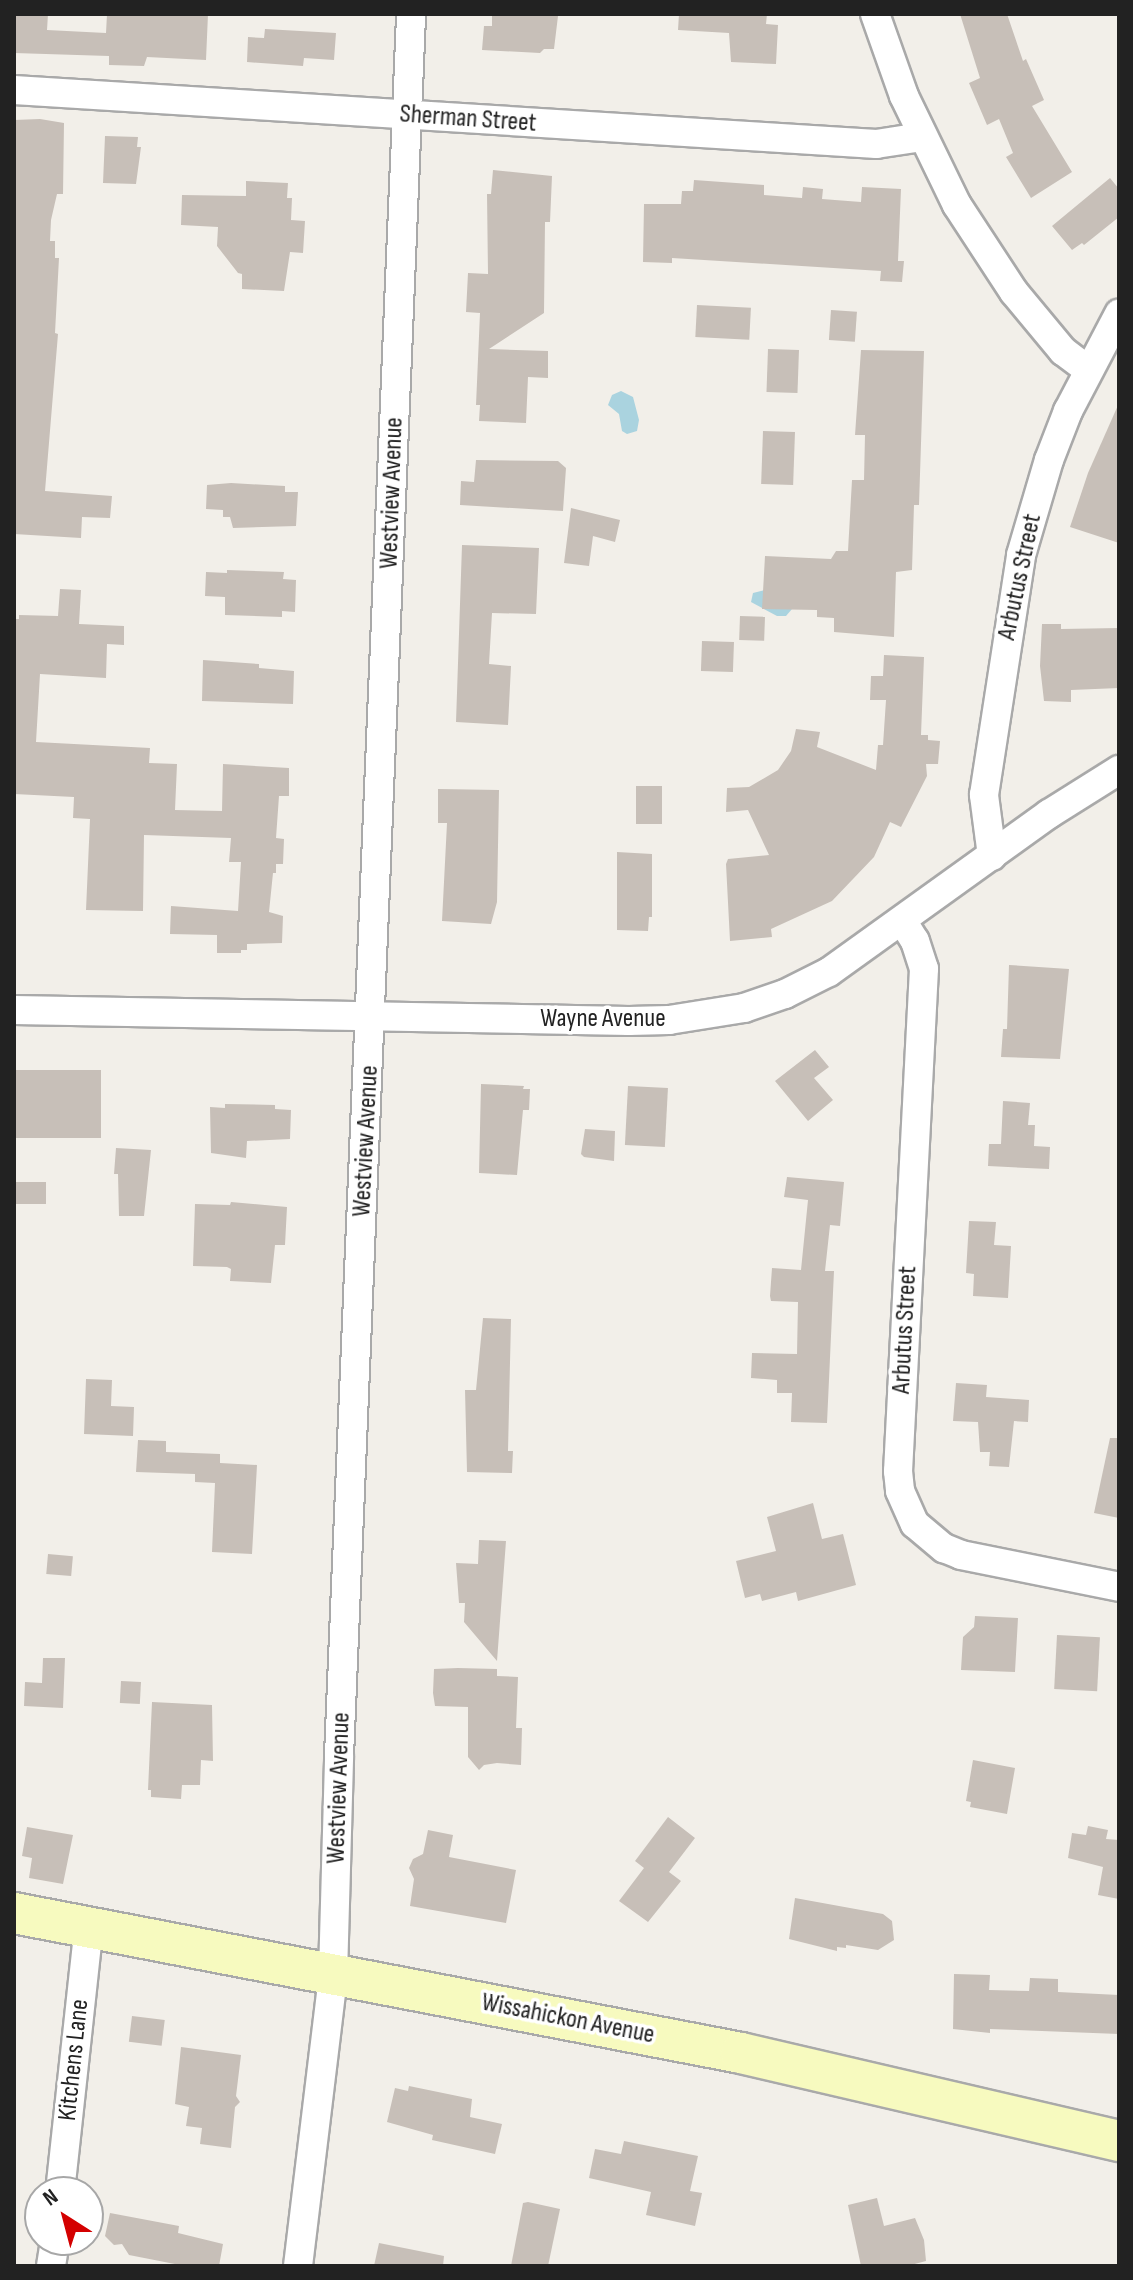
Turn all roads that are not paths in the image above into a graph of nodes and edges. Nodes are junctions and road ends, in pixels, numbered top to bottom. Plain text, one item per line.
1 (411, 14) edge
2 (875, 14) edge
3 (14, 90) edge
4 (407, 115) junction
5 (922, 137) junction
6 (1119, 314) edge
7 (1088, 370) junction
8 (1119, 770) edge
9 (992, 856) junction
10 (903, 922) junction
11 (14, 1010) edge
12 (371, 1016) junction
13 (1119, 1587) edge
14 (14, 1913) edge
15 (89, 1927) junction
16 (333, 1975) junction
17 (1119, 2141) edge
18 (62, 2176) edge
19 (298, 2266) edge

1 - 4 street, Westview Avenue
2 - 5 street
3 - 4 street, Sherman Street
4 - 5 street, Sherman Street
4 - 12 street, Westview Avenue
5 - 7 street
6 - 7 street, Arbutus Street
7 - 9 street, Arbutus Street
8 - 9 street, Wayne Avenue
9 - 10 street, Wayne Avenue
10 - 12 street, Wayne Avenue
10 - 13 street, Arbutus Street
11 - 12 street, Wayne Avenue
12 - 16 street, Westview Avenue
14 - 15 street, Wissahickon Avenue
15 - 16 street, Wissahickon Avenue
15 - 18 street, Kitchens Lane
16 - 17 street, Wissahickon Avenue
16 - 19 street, Westview Avenue

